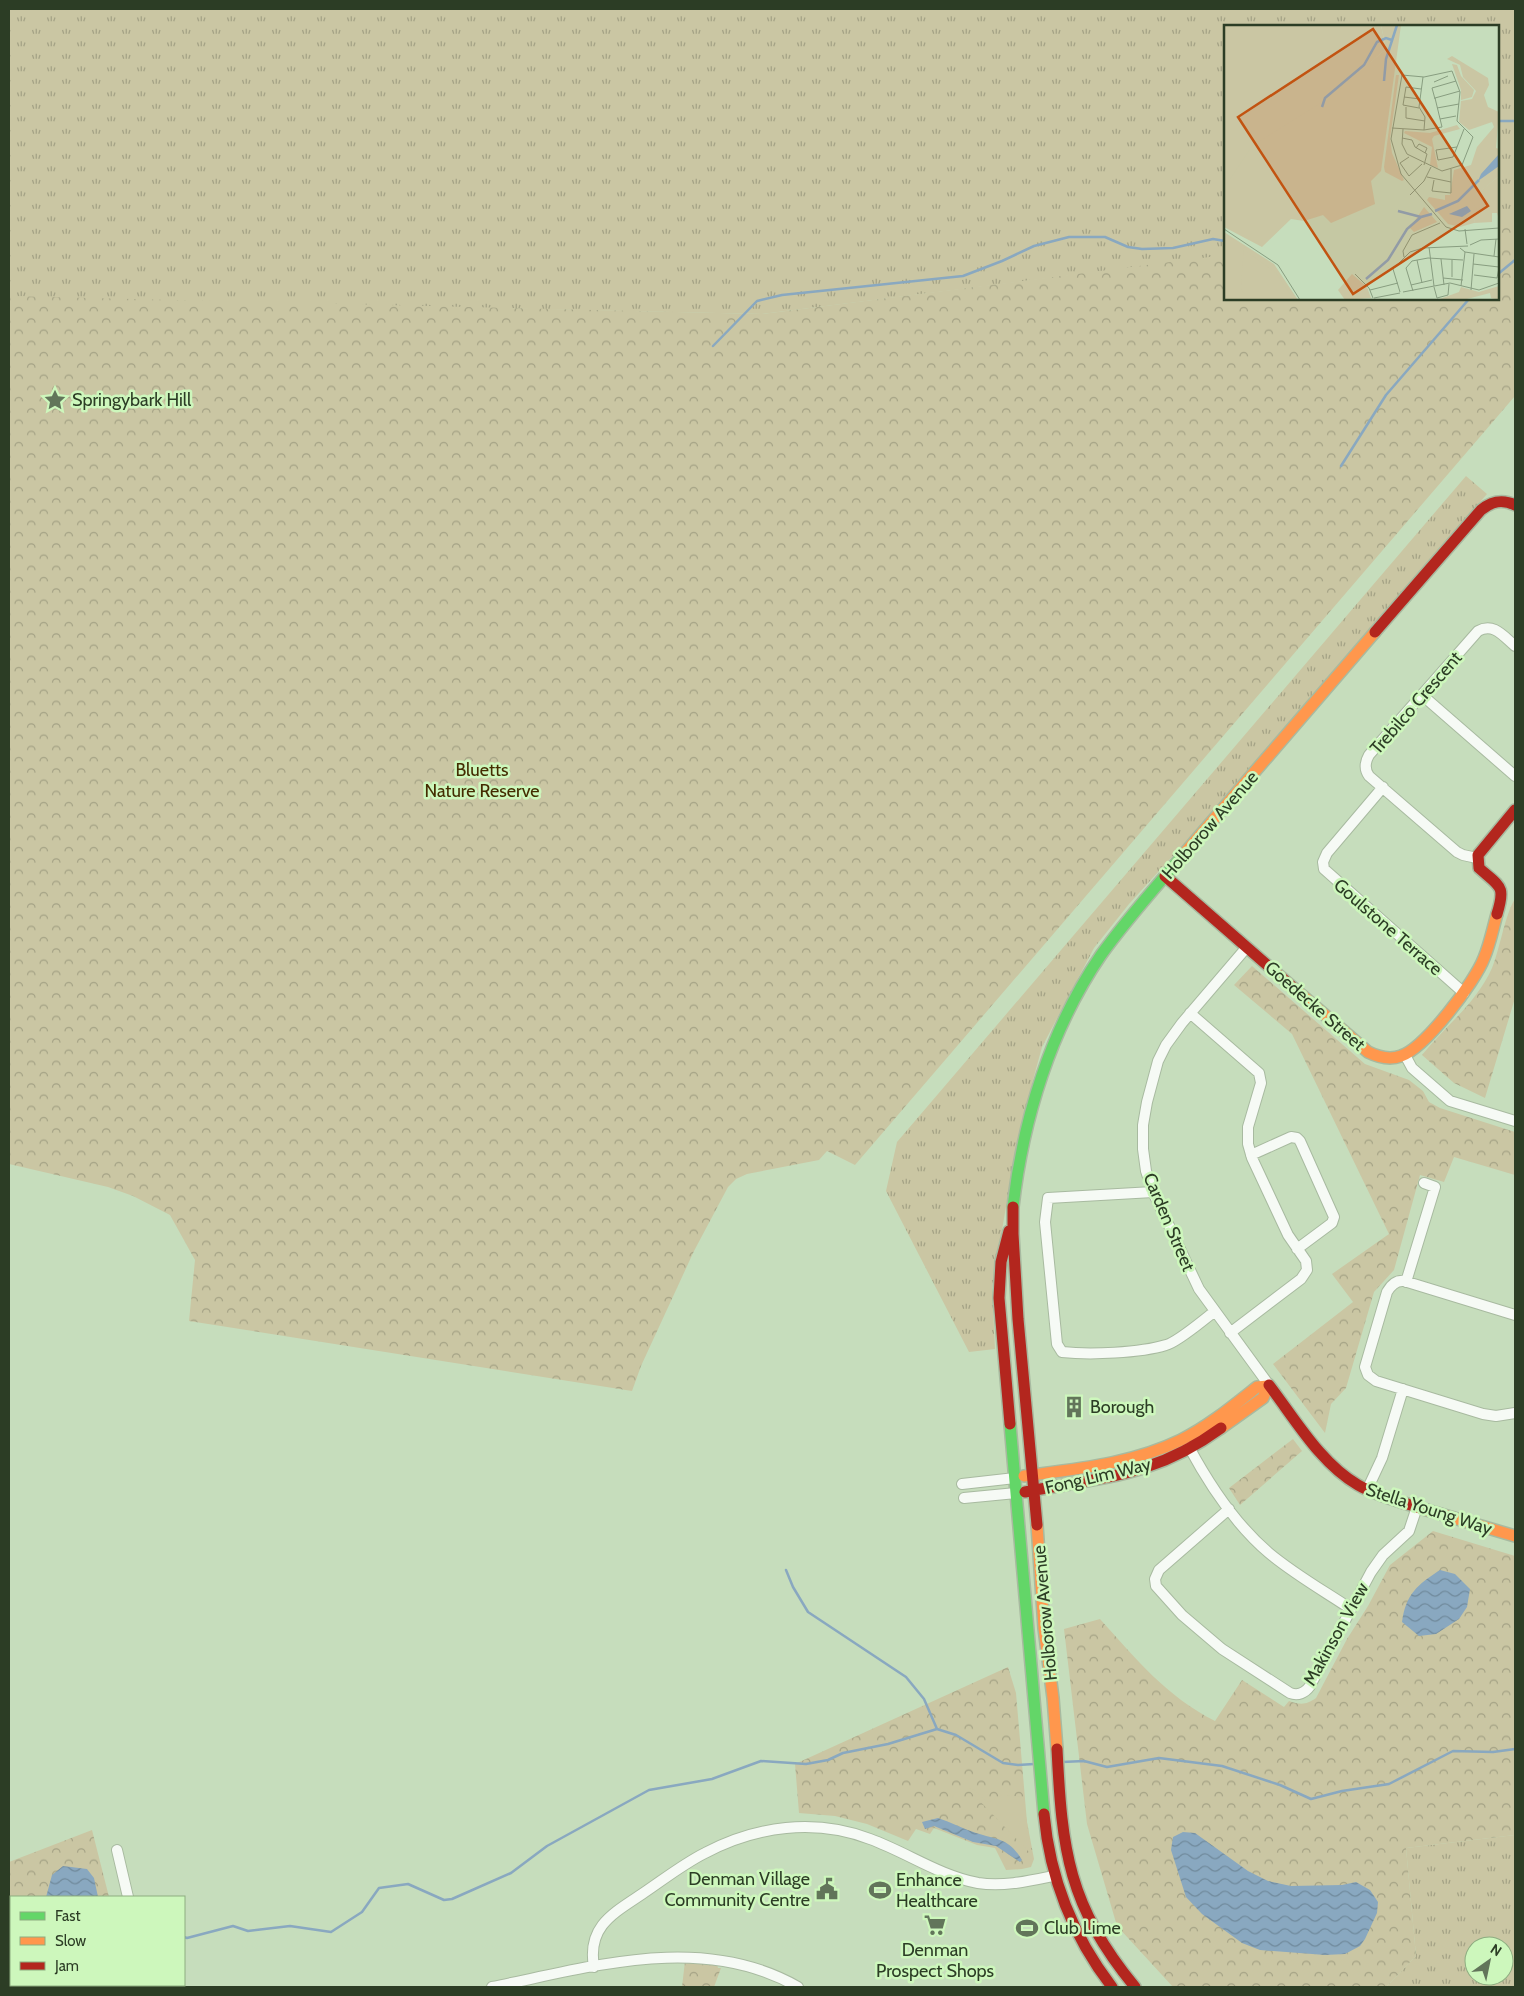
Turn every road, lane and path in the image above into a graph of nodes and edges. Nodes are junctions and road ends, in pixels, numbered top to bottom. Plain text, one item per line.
1 (1515, 505) edge
2 (1515, 646) edge
3 (1422, 695) junction
4 (1515, 776) edge
5 (1383, 788) junction
6 (1515, 810) edge
7 (1477, 858) junction
8 (1165, 876) junction
9 (1247, 947) junction
10 (1464, 993) junction
11 (1190, 1013) junction
12 (1405, 1055) junction
13 (1515, 1121) edge
14 (1251, 1155) junction
15 (1424, 1183) dead end
16 (1153, 1192) junction
17 (1012, 1222) junction
18 (1297, 1249) junction
19 (1406, 1282) junction
20 (1214, 1312) junction
21 (1515, 1315) edge
22 (1230, 1333) junction
23 (1269, 1385) joint
24 (1403, 1389) junction
25 (1515, 1413) edge
26 (1189, 1448) junction
27 (1034, 1475) junction
28 (1015, 1478) junction
29 (962, 1484) dead end
30 (1367, 1490) junction
31 (1034, 1491) junction
32 (1016, 1493) junction
33 (964, 1498) dead end
34 (1417, 1507) junction
35 (1228, 1509) junction
36 (1515, 1536) edge
37 (1352, 1609) junction
38 (116, 1850) dead end
39 (1071, 1873) junction
40 (1053, 1876) junction
41 (128, 1896) edge
42 (594, 1967) junction
43 (492, 1987) edge
44 (798, 1987) edge
45 (1112, 1987) edge
46 (1134, 1987) edge

1 - 8 main road, Holborow Avenue
2 - 3 street, Trebilco Crescent
3 - 4 street
3 - 5 street, Trebilco Crescent
5 - 7 street, Trebilco Crescent
5 - 10 street, Goulstone Terrace
6 - 7 main road
7 - 10 main road
8 - 9 main road, Goedecke Street
8 - 17 main road, Holborow Avenue
9 - 11 street, Carden Street
9 - 12 main road, Goedecke Street
10 - 12 main road
11 - 14 street
11 - 16 street, Carden Street
12 - 13 street
14 - 18 street
14 - 18 street
15 - 19 street
16 - 20 street, Carden Street
16 - 20 street
17 - 27 main road, Holborow Avenue
17 - 28 main road, Holborow Avenue
18 - 22 street
19 - 21 street
19 - 24 street
20 - 22 street, Carden Street
22 - 23 street, Carden Street
23 - 30 main road, Stella Young Way
24 - 25 street
24 - 30 street
26 - 27 main road, Fong Lim Way
26 - 31 main road, Fong Lim Way
26 - 35 street
27 - 28 main road, Fong Lim Way
27 - 31 main road, Holborow Avenue
28 - 29 street
28 - 32 main road, Holborow Avenue
30 - 34 main road, Stella Young Way
31 - 32 main road, Fong Lim Way
31 - 39 main road, Holborow Avenue
32 - 33 street
32 - 40 main road, Holborow Avenue
34 - 36 main road, Stella Young Way
34 - 37 street, Makinson View
35 - 37 street
35 - 37 street, Makinson View
38 - 41 street
39 - 40 main road
39 - 46 main road, Holborow Avenue
40 - 42 street
40 - 45 main road, Holborow Avenue
42 - 43 street
42 - 44 street

